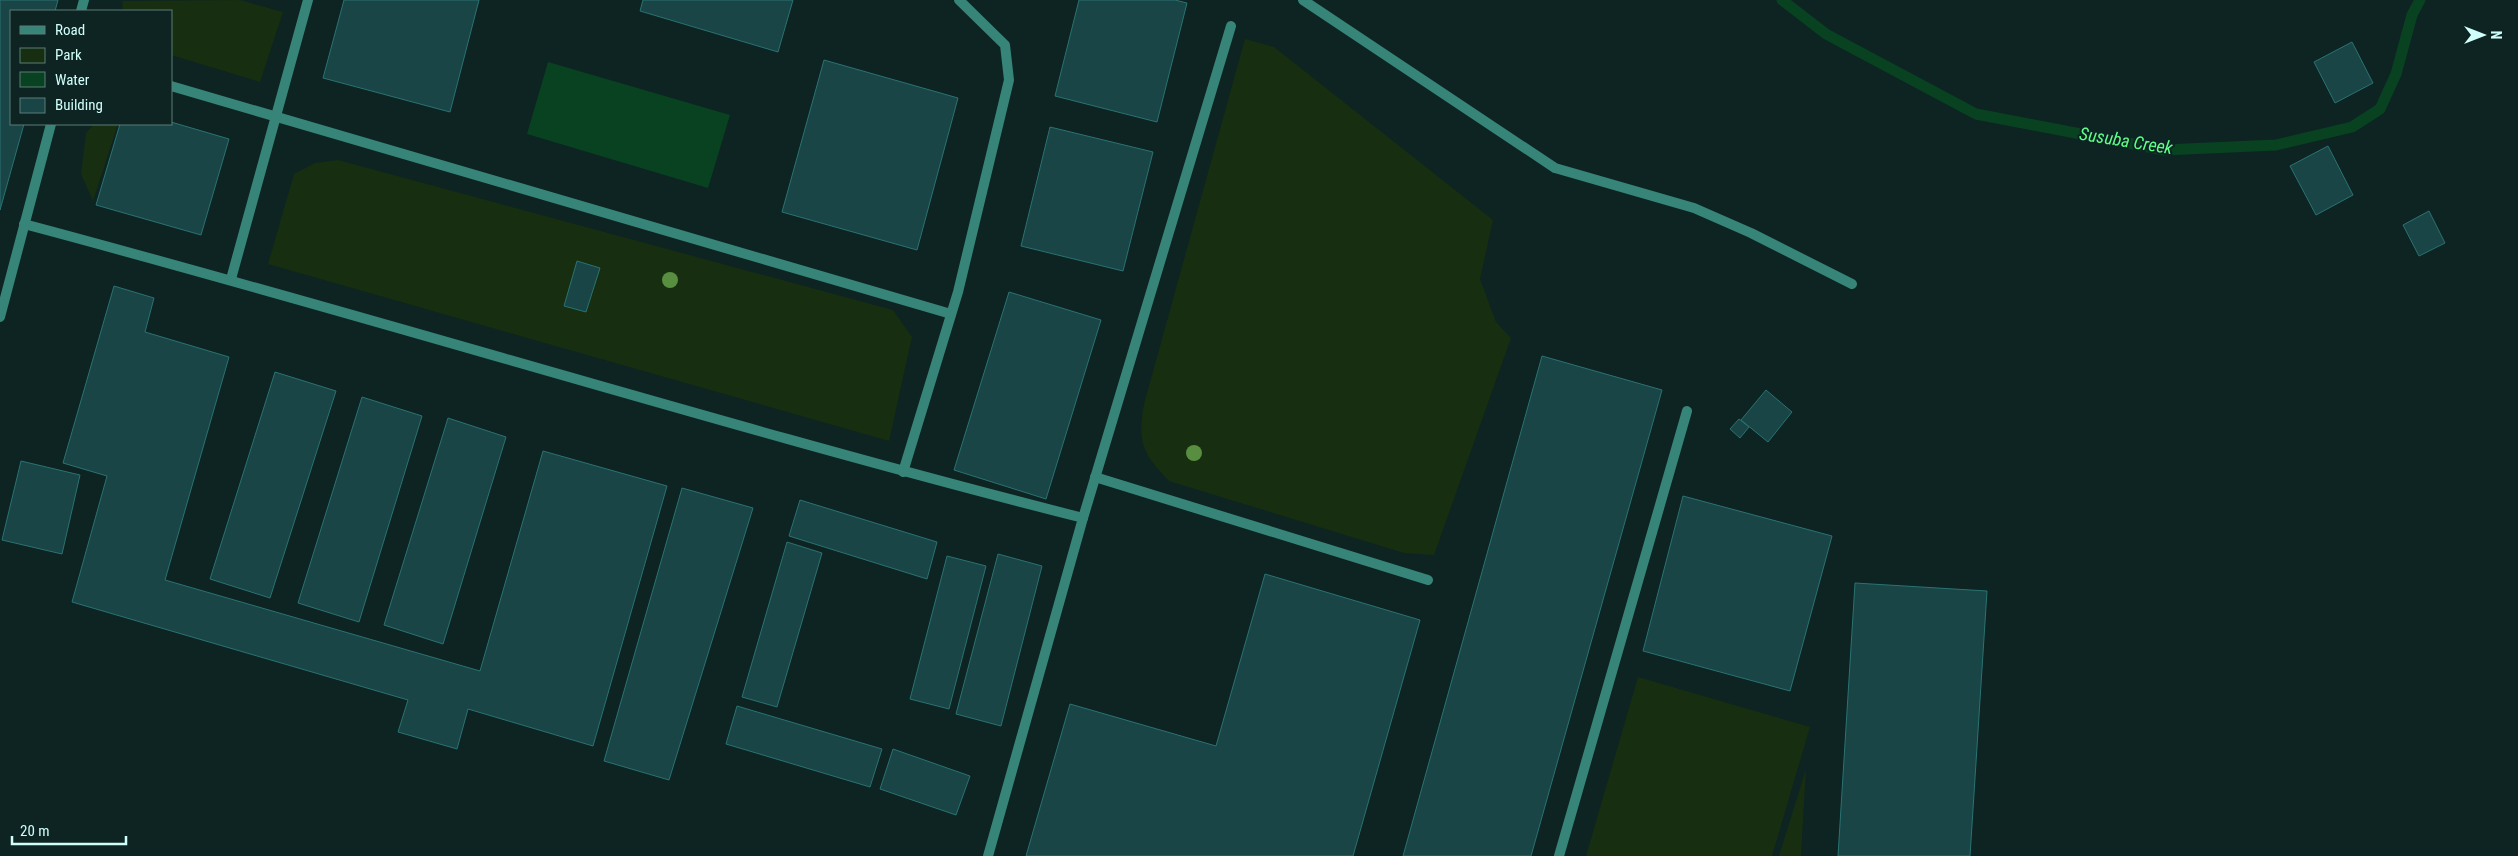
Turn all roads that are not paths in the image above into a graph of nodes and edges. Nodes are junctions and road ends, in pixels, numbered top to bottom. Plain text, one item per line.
1 (308, 0) edge
2 (960, 0) edge
3 (1303, 0) edge
4 (1231, 26) dead end
5 (172, 86) edge
6 (276, 115) junction
7 (51, 125) edge
8 (24, 224) junction
9 (231, 279) junction
10 (1852, 284) dead end
11 (951, 314) junction
12 (0, 317) edge
13 (1687, 411) dead end
14 (903, 472) junction
15 (1095, 477) junction
16 (1083, 518) junction
17 (1428, 580) dead end
18 (988, 856) edge
19 (1558, 856) edge

1 - 6 street
2 - 11 street
3 - 10 street
4 - 15 street
5 - 6 street
6 - 9 street
6 - 11 street
7 - 8 street
8 - 9 street
8 - 12 street
9 - 14 street
11 - 14 street
13 - 19 street
14 - 16 street
15 - 16 street
15 - 17 street
16 - 18 street

